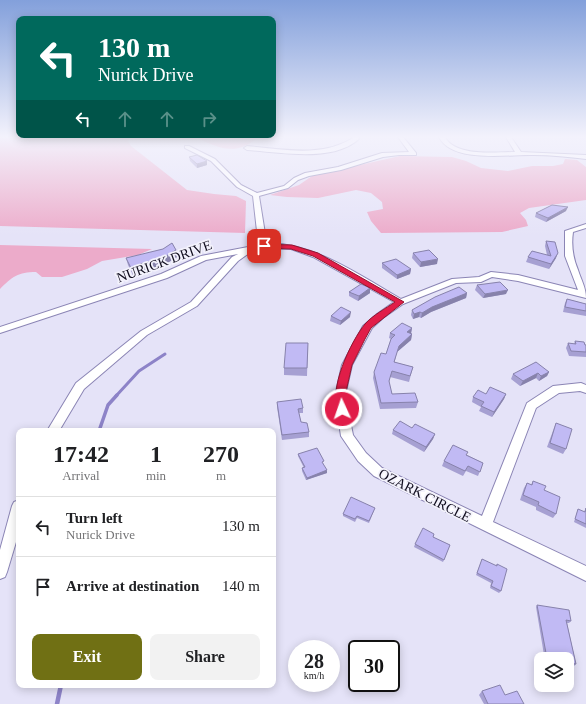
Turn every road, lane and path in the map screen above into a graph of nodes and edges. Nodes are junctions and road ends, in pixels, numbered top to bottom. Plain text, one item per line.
1 (223, 170) edge
2 (334, 170) edge
3 (256, 195) junction
4 (586, 226) edge
5 (253, 247) junction
6 (585, 294) edge
7 (400, 302) junction
8 (0, 330) edge
9 (586, 389) edge
10 (55, 428) edge
11 (16, 517) edge
12 (484, 525) junction
13 (0, 572) edge
14 (586, 574) edge

1 - 3 street
2 - 3 street
3 - 5 street
4 - 6 street
5 - 7 street, NURICK DRIVE
5 - 8 street, NURICK DRIVE
5 - 10 street
6 - 7 street, OZARK CIRCLE
7 - 12 street, OZARK CIRCLE
9 - 12 street, OZARK CIRCLE
11 - 13 street
12 - 14 street, OZARK CIRCLE

